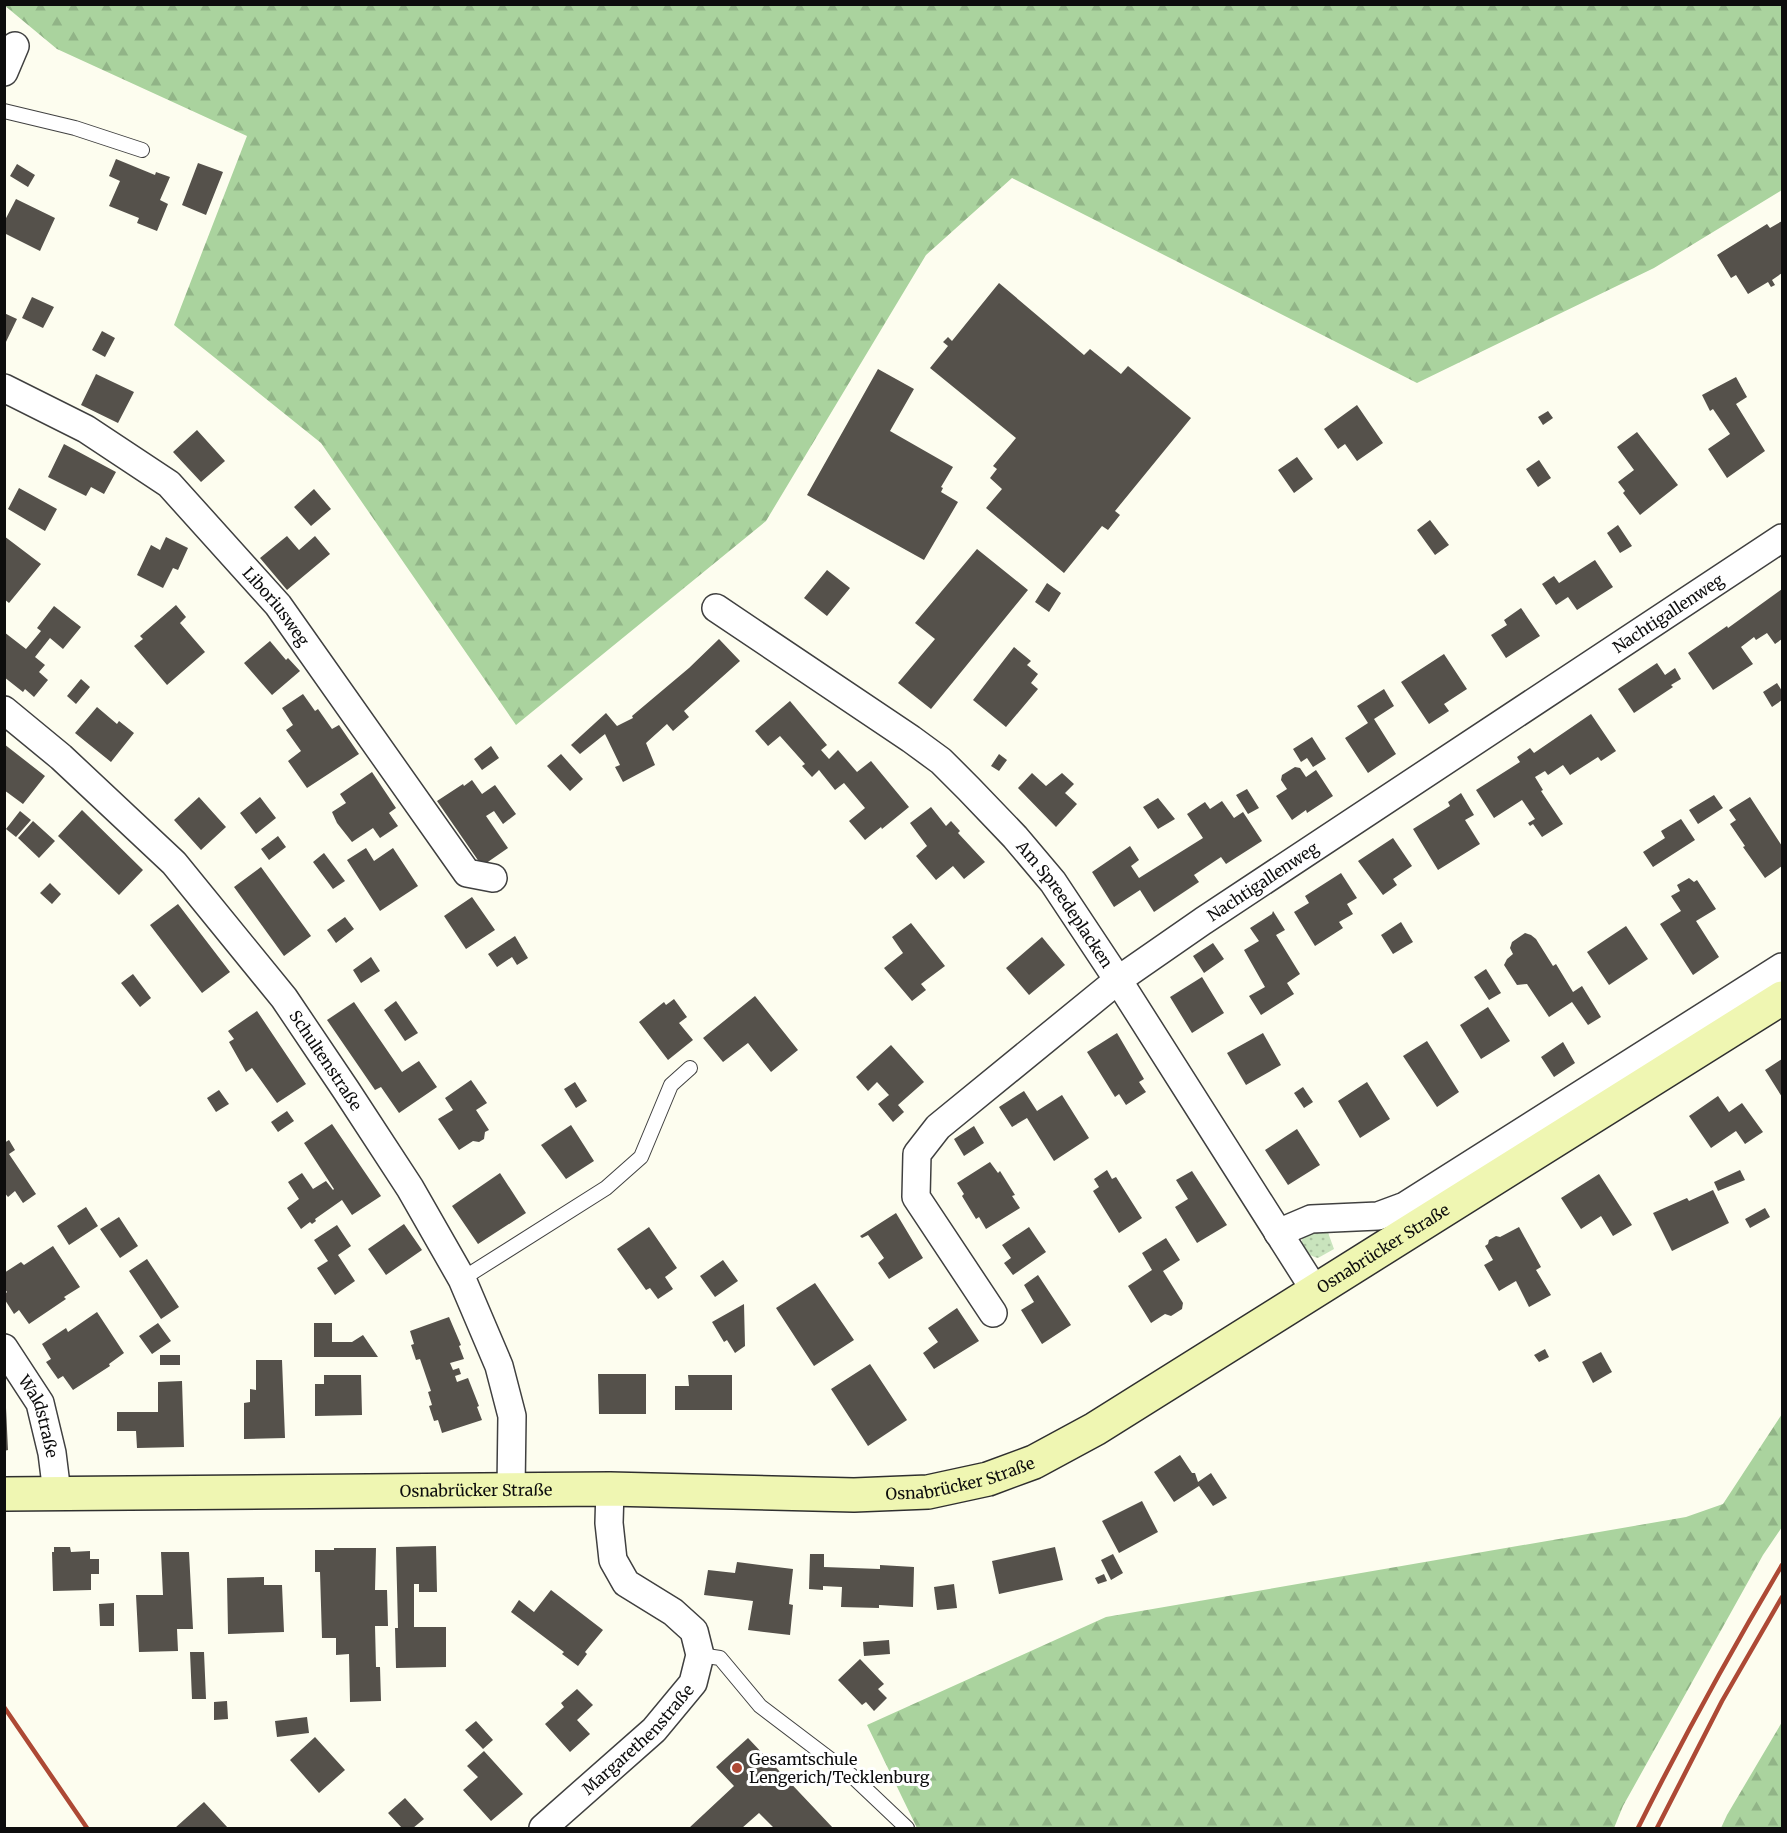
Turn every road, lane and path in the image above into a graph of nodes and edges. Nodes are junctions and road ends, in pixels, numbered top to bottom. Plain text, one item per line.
1 (15, 46) dead end
2 (4, 72) edge
3 (4, 111) edge
4 (142, 150) dead end
5 (4, 388) edge
6 (1782, 538) edge
7 (716, 608) dead end
8 (4, 710) edge
9 (493, 878) dead end
10 (1782, 967) edge
11 (1118, 980) junction
12 (1782, 998) edge
13 (690, 1068) dead end
14 (1278, 1233) junction
15 (462, 1279) junction
16 (1316, 1292) junction
17 (993, 1313) dead end
18 (4, 1348) edge
19 (610, 1489) junction
20 (511, 1490) junction
21 (57, 1493) junction
22 (4, 1494) edge
23 (700, 1655) junction
24 (543, 1828) edge
25 (907, 1828) edge

1 - 2 street
3 - 4 lane
5 - 9 street, Liboriusweg
6 - 11 street, Nachtigallenweg
7 - 11 street, Am Spreedeplacken
8 - 15 street, Schultenstraße
10 - 14 street, Osnabrücker Straße
11 - 14 street, Am Spreedeplacken
11 - 17 street, Nachtigallenweg
12 - 16 main road, Osnabrücker Straße
13 - 15 lane
14 - 16 street, Am Spreedeplacken
15 - 20 street, Schultenstraße
16 - 19 main road, Osnabrücker Straße
18 - 21 street, Waldstraße
19 - 20 main road, Osnabrücker Straße
19 - 23 street
20 - 21 main road, Osnabrücker Straße
21 - 22 main road, Osnabrücker Straße
23 - 24 street, Margarethenstraße
23 - 25 lane

